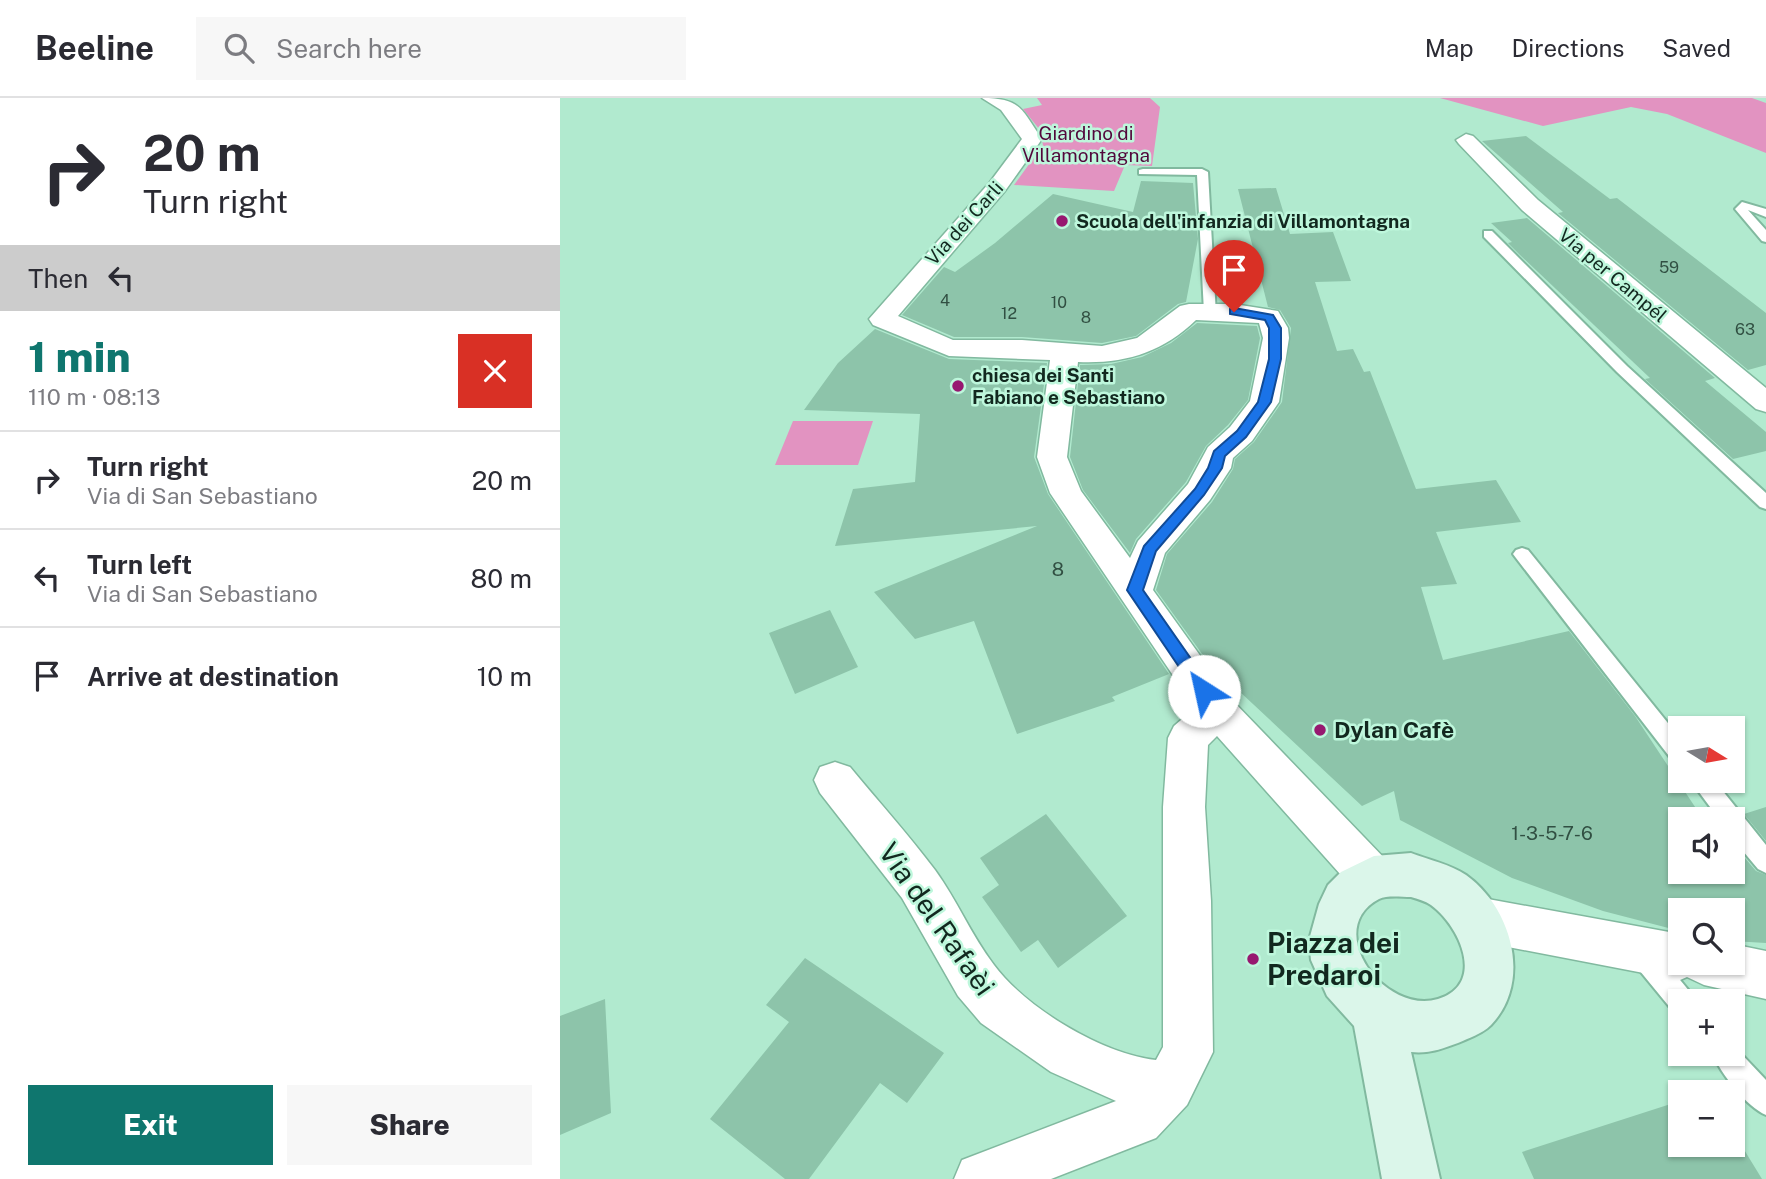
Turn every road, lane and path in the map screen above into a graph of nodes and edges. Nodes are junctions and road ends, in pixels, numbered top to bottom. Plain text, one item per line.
1 (992, 98) edge
2 (1466, 140) dead end
3 (1143, 172) dead end
4 (1766, 213) edge
5 (1488, 234) dead end
6 (1766, 238) edge
7 (1211, 312) junction
8 (1065, 353) junction
9 (1766, 403) edge
10 (1766, 503) edge
11 (1522, 554) dead end
12 (1135, 590) junction
13 (1218, 711) junction
14 (1668, 739) edge
15 (835, 780) dead end
16 (1711, 793) edge
17 (1722, 807) edge
18 (1745, 835) edge
19 (1766, 862) edge
20 (1373, 878) junction
21 (1477, 919) junction
22 (1659, 953) edge
23 (1745, 971) edge
24 (1766, 975) edge
25 (1676, 989) edge
26 (1377, 1013) junction
27 (1736, 1066) edge
28 (1169, 1087) junction
29 (1766, 1101) edge
30 (981, 1179) edge
31 (1411, 1179) edge

1 - 8 street, Via dei Carli
2 - 9 street, Via per Campél
3 - 7 lane
4 - 6 lane
5 - 10 lane
7 - 8 street
7 - 12 street
8 - 12 street
11 - 14 lane
12 - 13 street
13 - 20 street
13 - 28 street
15 - 28 street, Via del Rafaèi
16 - 17 lane
18 - 19 lane
20 - 21 street
20 - 26 street
21 - 22 street
21 - 26 street
22 - 25 lane
23 - 24 street
26 - 31 street
27 - 29 lane
28 - 30 street

